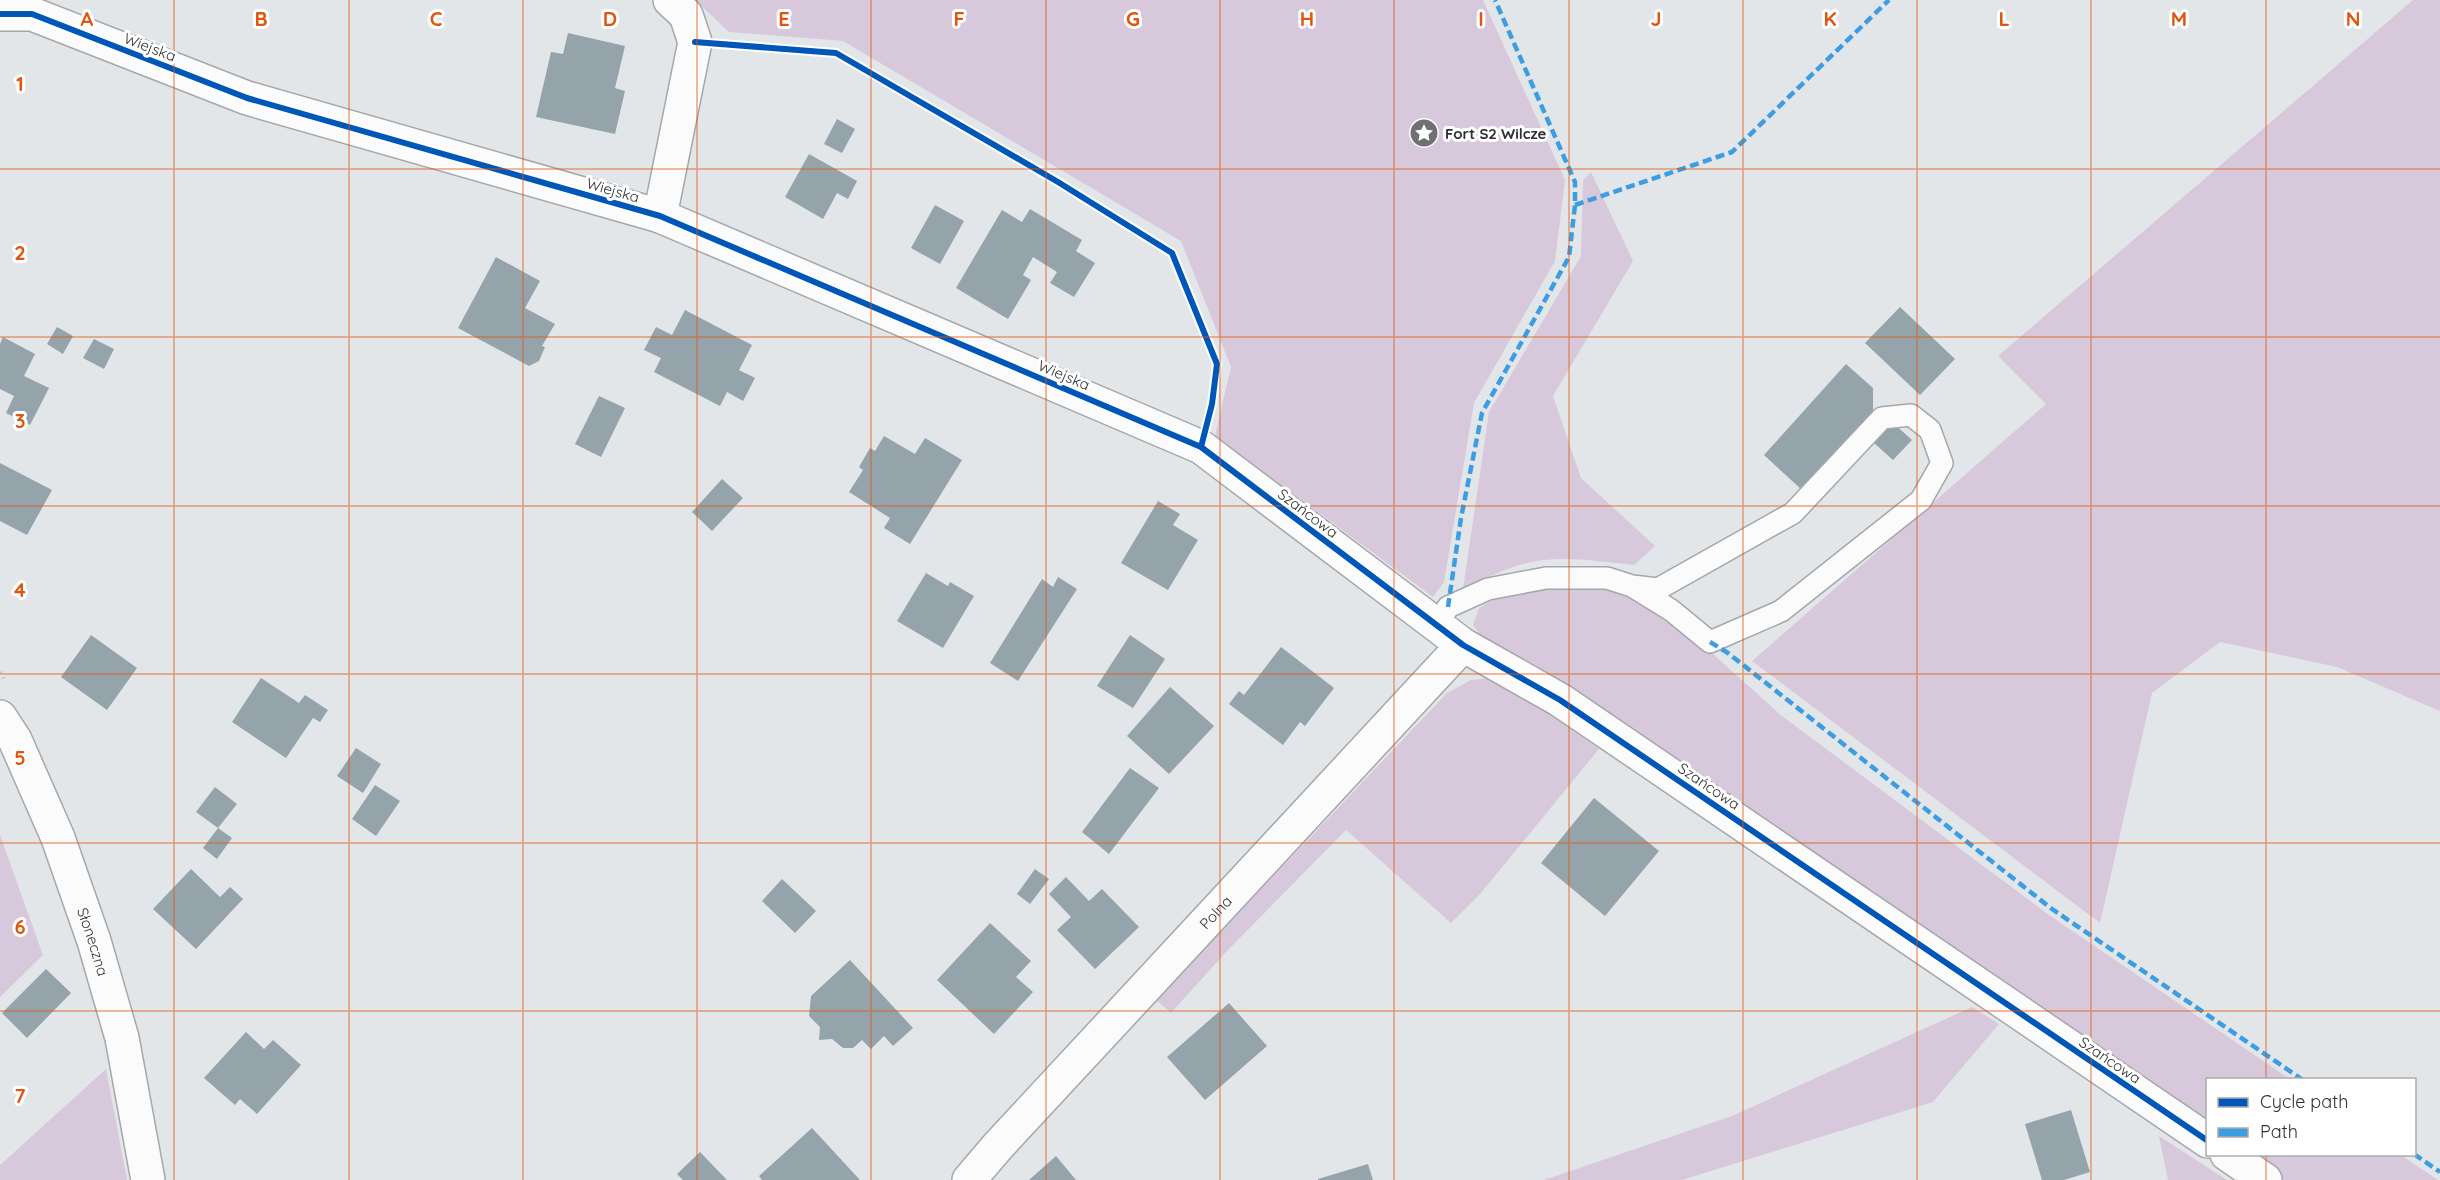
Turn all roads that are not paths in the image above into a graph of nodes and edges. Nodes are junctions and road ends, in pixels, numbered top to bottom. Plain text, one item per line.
1 (670, 0) edge
2 (0, 14) edge
3 (660, 216) junction
4 (1201, 447) joint
5 (1632, 586) junction
6 (1437, 626) junction
7 (1463, 645) junction
8 (0, 717) edge
9 (2206, 1140) edge
10 (2229, 1156) edge
11 (148, 1180) edge
12 (969, 1180) edge
13 (2265, 1180) edge

1 - 3 street
2 - 3 street, Wiejska
3 - 4 street, Wiejska
4 - 6 street, Szańcowa
5 - 5 lane
5 - 6 lane
6 - 7 street, Szańcowa
7 - 9 street, Szańcowa
7 - 12 street, Polna
8 - 11 street, Słoneczna
10 - 13 street

